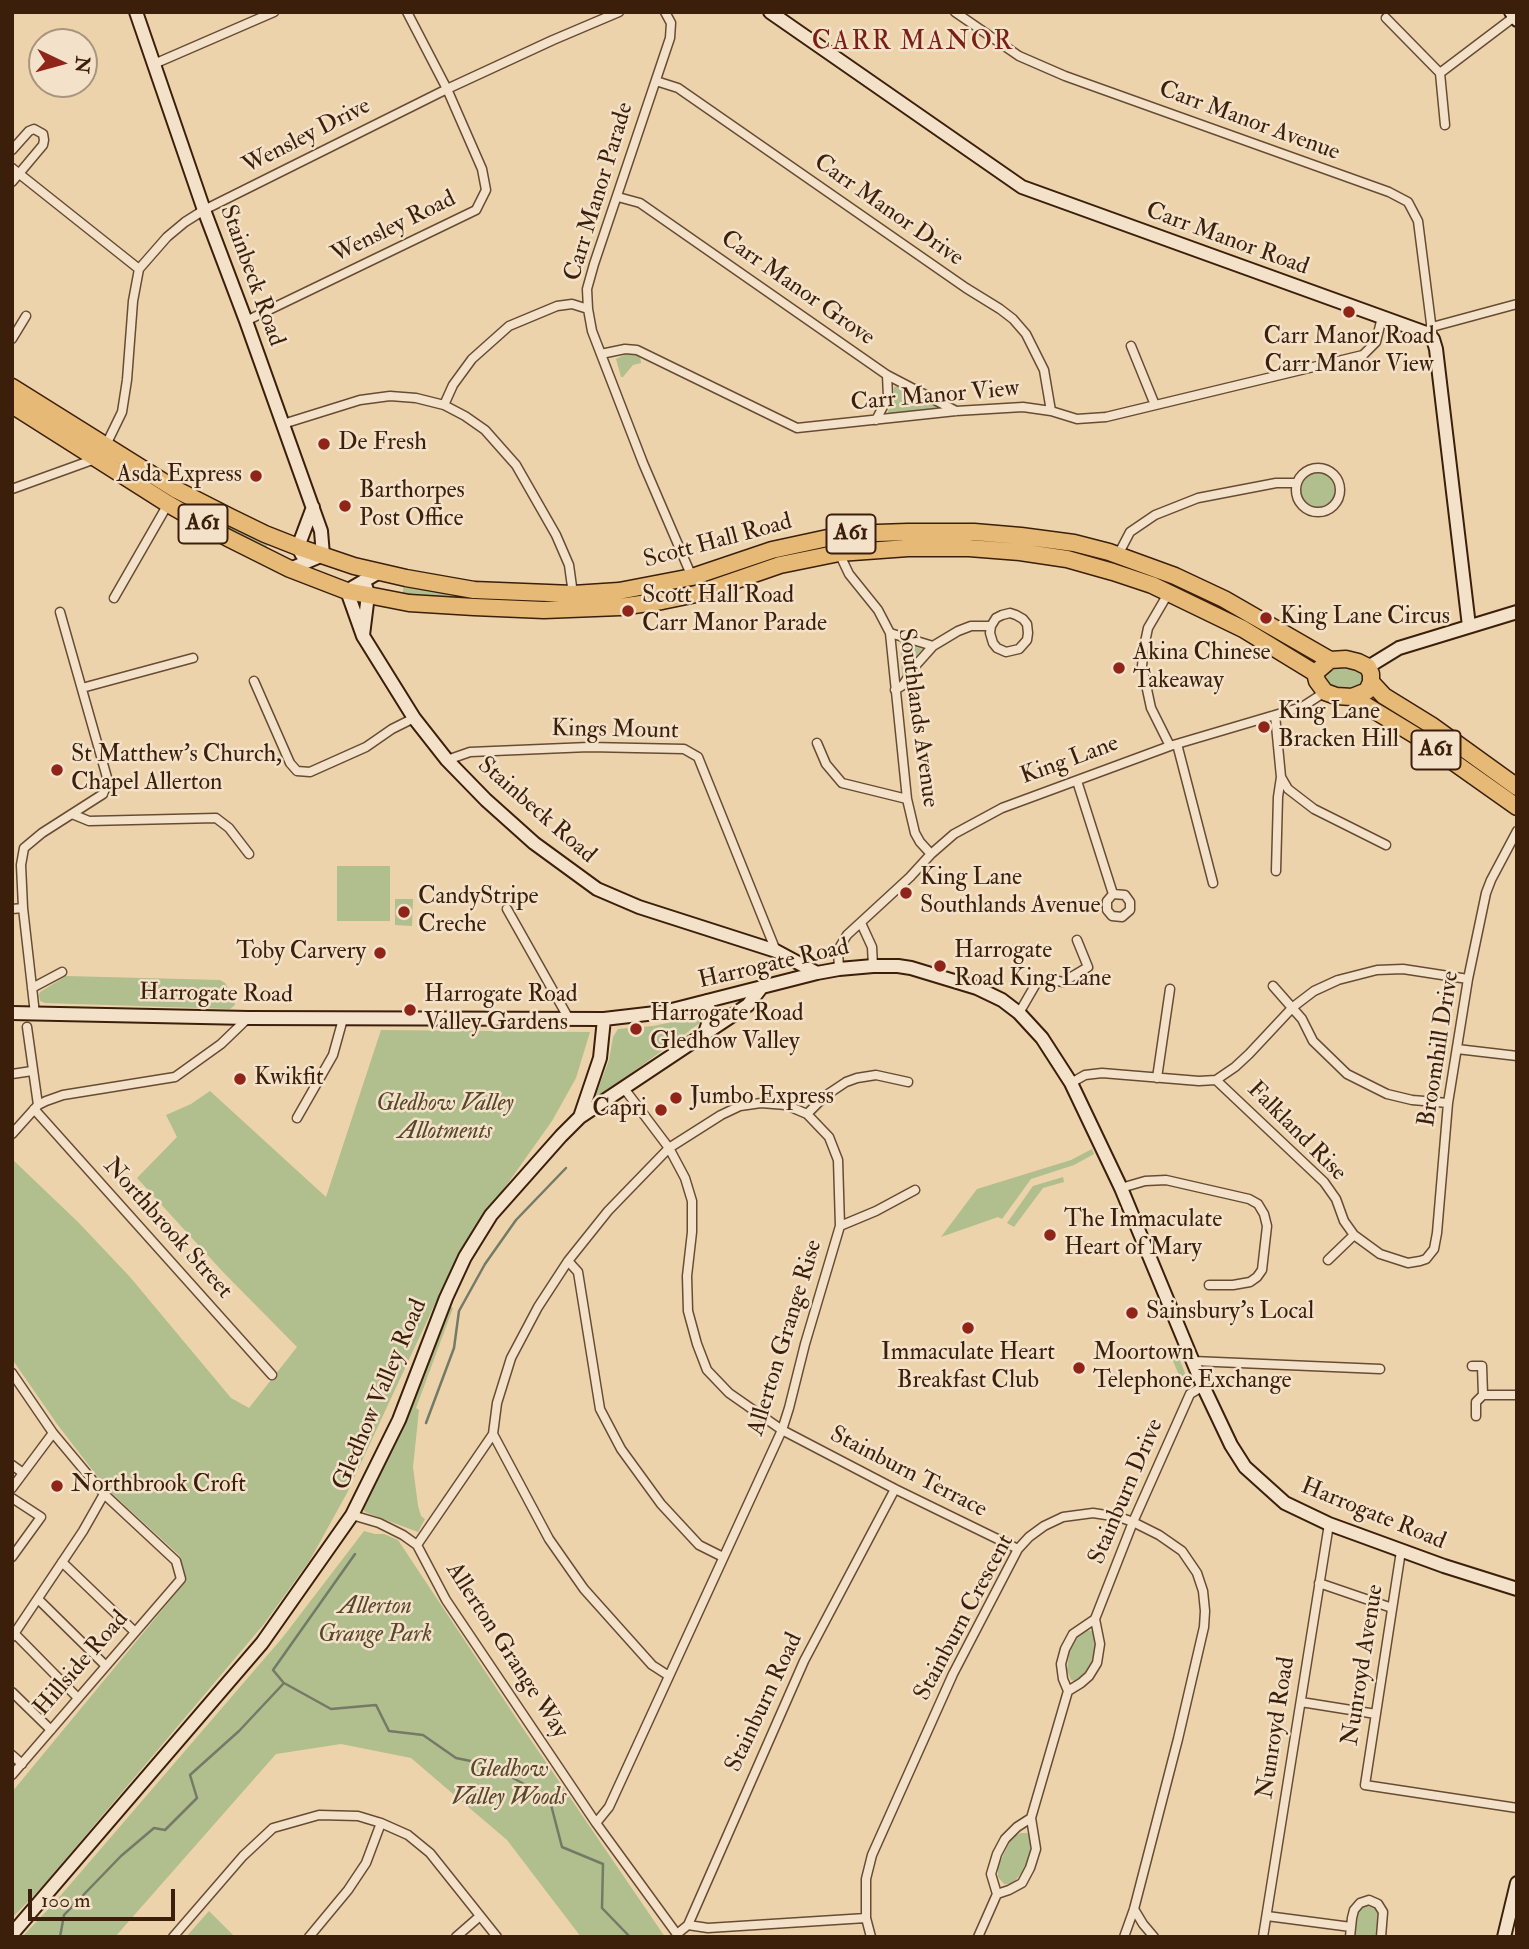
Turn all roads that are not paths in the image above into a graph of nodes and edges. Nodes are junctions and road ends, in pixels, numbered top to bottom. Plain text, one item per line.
1 (136, 12) edge
2 (274, 12) edge
3 (407, 12) edge
4 (619, 12) edge
5 (665, 12) edge
6 (770, 12) edge
7 (955, 12) edge
8 (1514, 16) edge
9 (1386, 18) dead end
10 (154, 64) junction
11 (1440, 73) junction
12 (656, 81) junction
13 (447, 89) junction
14 (1445, 125) dead end
15 (12, 150) edge
16 (16, 171) edge
17 (12, 182) edge
18 (618, 197) junction
19 (204, 210) junction
20 (139, 269) junction
21 (1517, 304) edge
22 (588, 309) junction
23 (26, 316) dead end
24 (1382, 317) junction
25 (246, 321) junction
26 (1432, 333) junction
27 (12, 339) edge
28 (1131, 346) dead end
29 (601, 354) junction
30 (887, 375) junction
31 (12, 387) edge
32 (12, 405) edge
33 (444, 405) junction
34 (1155, 405) junction
35 (956, 411) junction
36 (1051, 411) junction
37 (876, 420) junction
38 (284, 424) junction
39 (95, 454) junction
40 (1297, 483) junction
41 (12, 489) edge
42 (168, 504) junction
43 (314, 506) junction
44 (298, 547) junction
45 (839, 553) junction
46 (323, 555) junction
47 (1118, 555) junction
48 (306, 562) junction
49 (354, 566) junction
50 (290, 569) junction
51 (379, 572) junction
52 (1175, 576) junction
53 (692, 578) junction
54 (315, 579) junction
55 (366, 588) junction
56 (347, 591) junction
57 (1169, 592) junction
58 (573, 594) junction
59 (114, 598) dead end
60 (60, 612) dead end
61 (1517, 612) edge
62 (991, 626) junction
63 (1469, 626) junction
64 (890, 633) junction
65 (363, 636) junction
66 (933, 646) junction
67 (193, 658) dead end
68 (1330, 660) junction
69 (1315, 673) junction
70 (1369, 674) junction
71 (254, 681) dead end
72 (82, 688) junction
73 (895, 690) junction
74 (1325, 692) junction
75 (1352, 697) junction
76 (1275, 715) junction
77 (414, 718) junction
78 (817, 743) dead end
79 (1173, 745) junction
80 (447, 760) junction
81 (1281, 778) junction
82 (1077, 781) junction
83 (1517, 787) edge
84 (907, 799) junction
85 (1517, 807) edge
86 (72, 814) junction
87 (1517, 831) edge
88 (1386, 845) dead end
89 (249, 854) dead end
90 (931, 854) junction
91 (1276, 871) dead end
92 (1213, 883) dead end
93 (1113, 894) dead end
94 (23, 908) junction
95 (12, 909) edge
96 (507, 909) dead end
97 (861, 923) junction
98 (1077, 940) dead end
99 (776, 951) junction
100 (873, 966) junction
101 (839, 969) junction
102 (62, 972) dead end
103 (817, 973) junction
104 (1468, 979) junction
105 (1273, 985) dead end
106 (32, 988) junction
107 (761, 988) junction
108 (1170, 989) dead end
109 (707, 1002) junction
110 (1293, 1007) junction
111 (12, 1013) edge
112 (1019, 1013) junction
113 (35, 1014) junction
114 (248, 1018) junction
115 (343, 1018) junction
116 (569, 1019) junction
117 (604, 1019) junction
118 (27, 1027) dead end
119 (705, 1033) junction
120 (1457, 1049) junction
121 (1517, 1056) edge
122 (32, 1071) junction
123 (12, 1074) edge
124 (1157, 1078) junction
125 (1216, 1080) junction
126 (908, 1083) dead end
127 (1071, 1083) junction
128 (623, 1087) junction
129 (1448, 1103) junction
130 (36, 1107) junction
131 (807, 1114) junction
132 (580, 1117) junction
133 (297, 1118) dead end
134 (12, 1134) edge
135 (668, 1148) junction
136 (1121, 1188) junction
137 (915, 1190) dead end
138 (841, 1226) junction
139 (1354, 1236) junction
140 (568, 1261) junction
141 (1328, 1261) dead end
142 (1408, 1263) joint
143 (1209, 1285) dead end
144 (1193, 1361) junction
145 (1472, 1366) dead end
146 (1380, 1369) dead end
147 (12, 1373) edge
148 (272, 1374) dead end
149 (1203, 1386) junction
150 (1483, 1395) junction
151 (1517, 1395) edge
152 (1476, 1416) dead end
153 (782, 1430) junction
154 (53, 1433) junction
155 (493, 1434) junction
156 (12, 1465) edge
157 (23, 1473) junction
158 (12, 1488) edge
159 (895, 1489) junction
160 (104, 1494) junction
161 (12, 1497) edge
162 (352, 1516) junction
163 (1133, 1522) junction
164 (1329, 1524) junction
165 (417, 1545) junction
166 (1018, 1549) junction
167 (1401, 1551) junction
168 (12, 1557) edge
169 (723, 1557) junction
170 (62, 1563) junction
171 (1320, 1583) junction
172 (1517, 1589) edge
173 (38, 1599) junction
174 (1392, 1608) junction
175 (1095, 1619) junction
176 (135, 1632) junction
177 (13, 1636) edge
178 (106, 1666) junction
179 (669, 1676) junction
180 (1068, 1690) junction
181 (12, 1692) edge
182 (78, 1698) junction
183 (1301, 1702) junction
184 (1376, 1714) junction
185 (51, 1730) junction
186 (12, 1755) edge
187 (22, 1764) junction
188 (12, 1775) edge
189 (1517, 1808) edge
190 (1031, 1818) junction
191 (381, 1823) junction
192 (596, 1823) junction
193 (1517, 1883) edge
194 (997, 1894) junction
195 (1134, 1909) junction
196 (480, 1916) junction
197 (1267, 1916) junction
198 (866, 1918) junction
199 (688, 1925) junction
200 (1351, 1927) junction
201 (12, 1934) edge
202 (678, 1935) edge
203 (173, 1937) edge
204 (309, 1937) edge
205 (456, 1937) edge
206 (497, 1937) edge
207 (871, 1937) edge
208 (978, 1937) edge
209 (1124, 1937) edge
210 (1154, 1937) edge
211 (1263, 1937) edge
212 (1350, 1937) edge
213 (1381, 1937) edge
214 (1504, 1937) edge

1 - 10 street, Stainbeck Road
2 - 10 street
3 - 13 street, Wensley Road
4 - 13 street, Wensley Drive
5 - 12 street, Carr Manor Parade
6 - 24 street, Carr Manor Road
7 - 26 street, Carr Manor Avenue
8 - 11 street
9 - 11 street
10 - 19 street, Stainbeck Road
11 - 14 street
12 - 18 street, Carr Manor Parade
12 - 36 street, Carr Manor Drive
13 - 19 street, Wensley Drive
13 - 25 street, Wensley Road
15 - 16 street
16 - 17 street
16 - 20 street
18 - 22 street, Carr Manor Parade
18 - 30 street, Carr Manor Grove
19 - 20 street, Wensley Drive
19 - 25 street, Stainbeck Road
20 - 39 street
21 - 26 street
22 - 29 street, Carr Manor Parade
22 - 33 street
23 - 27 street
24 - 26 street, Carr Manor Road
24 - 34 street, Carr Manor View
25 - 38 street, Stainbeck Road
26 - 63 street
28 - 34 street
29 - 37 street, Carr Manor View
29 - 53 street, Carr Manor Parade
30 - 35 street, Carr Manor Grove
30 - 37 street
31 - 39 highway, Scott Hall Road / A61
32 - 39 highway, Scott Hall Road / A61
33 - 38 street
33 - 58 street
34 - 36 street, Carr Manor View
35 - 36 street, Carr Manor View
35 - 37 street, Carr Manor View
38 - 43 street, Stainbeck Road
39 - 41 street
39 - 42 highway, Scott Hall Road / A61
39 - 44 highway, Scott Hall Road / A61
40 - 40 street
40 - 47 street
42 - 50 highway, Scott Hall Road / A61
42 - 59 street
43 - 44 street
43 - 46 street, Stainbeck Road
44 - 46 highway, Scott Hall Road / A61
44 - 48 street
45 - 55 highway, Scott Hall Road / A61
45 - 57 highway, Scott Hall Road / A61
45 - 64 street, Southlands Avenue
46 - 48 street
46 - 49 highway, Scott Hall Road / A61
47 - 52 highway, Scott Hall Road / A61
47 - 53 highway, Scott Hall Road / A61
48 - 50 street
48 - 54 street
49 - 51 highway, Scott Hall Road / A61
49 - 55 street
50 - 54 highway, Scott Hall Road / A61
51 - 55 street
51 - 58 highway, Scott Hall Road / A61
52 - 57 street
52 - 68 highway, Scott Hall Road / A61
53 - 58 highway, Scott Hall Road / A61
54 - 56 highway, Scott Hall Road / A61
55 - 56 highway, Scott Hall Road / A61
55 - 65 street
56 - 65 street, Stainbeck Road
57 - 69 highway, Scott Hall Road / A61
57 - 79 street
60 - 72 street
61 - 63 street
62 - 62 street
62 - 66 street
63 - 70 street
64 - 66 street
64 - 73 street, Southlands Avenue
65 - 77 street, Stainbeck Road
66 - 73 street
67 - 72 street
68 - 69 highway
68 - 70 highway, A61
69 - 74 highway
70 - 75 highway
70 - 83 highway, A61
71 - 77 street
72 - 86 street
73 - 84 street, Southlands Avenue
74 - 75 highway, A61
74 - 76 street, King Lane
75 - 85 highway, A61
76 - 79 street, King Lane
76 - 81 street
77 - 80 street, Stainbeck Road
78 - 84 street
79 - 82 street, King Lane
79 - 92 street
80 - 99 street, Stainbeck Road
80 - 99 street, Kings Mount
81 - 88 street
81 - 91 street
82 - 90 street, King Lane
82 - 93 street
84 - 90 street, Southlands Avenue
86 - 89 street
86 - 94 street
87 - 104 street, Broomhill Drive
90 - 97 street, King Lane
94 - 95 street
94 - 106 street
96 - 116 street
97 - 100 street
97 - 101 street, King Lane
98 - 112 street
99 - 103 street, Stainbeck Road
100 - 101 street, Harrogate Road
100 - 112 street, Harrogate Road
101 - 103 street, Harrogate Road
102 - 106 street
103 - 107 street, Harrogate Road
104 - 110 street
104 - 120 street, Broomhill Drive
105 - 110 street
106 - 113 street
107 - 109 street, Harrogate Road
107 - 119 street, Gledhow Valley Road
108 - 124 street
109 - 117 street, Harrogate Road
109 - 119 street
110 - 125 street
110 - 129 street
111 - 113 street, Harrogate Road
112 - 127 street, Harrogate Road
113 - 114 street, Harrogate Road
114 - 115 street, Harrogate Road
114 - 130 street
115 - 116 street, Harrogate Road
115 - 133 street
116 - 117 street, Harrogate Road
117 - 132 street
118 - 122 street
119 - 128 street, Gledhow Valley Road
120 - 121 street
120 - 129 street, Broomhill Drive
122 - 123 street
122 - 130 street
124 - 125 street
124 - 127 street
125 - 139 street, Falkland Rise
126 - 131 street
127 - 136 street, Harrogate Road
128 - 132 street, Gledhow Valley Road
128 - 135 street, Stainburn Terrace
129 - 142 street, Broomhill Drive
130 - 134 street
130 - 148 street, Northbrook Street
131 - 135 street
131 - 138 street, Allerton Grange Rise
132 - 162 street, Gledhow Valley Road
135 - 140 street
135 - 153 street, Stainburn Terrace
136 - 143 street
136 - 144 street, Harrogate Road
137 - 138 street
138 - 153 street, Allerton Grange Rise
139 - 141 street
139 - 142 street, Falkland Rise
140 - 155 street
140 - 169 street
144 - 146 street
144 - 149 street, Harrogate Road
145 - 150 street
147 - 154 street
149 - 163 street, Stainburn Drive
149 - 164 street, Harrogate Road
150 - 151 street
150 - 152 street
153 - 159 street, Stainburn Terrace
153 - 169 street, Allerton Grange Rise
154 - 157 street
154 - 160 street
155 - 165 street
155 - 179 street
156 - 157 street
157 - 158 street
159 - 166 street, Stainburn Terrace
159 - 199 street, Stainburn Road
160 - 170 street
160 - 176 street, Hillside Road
161 - 168 street
162 - 165 street, Allerton Grange Way
162 - 201 street, Gledhow Valley Road
163 - 166 street, Stainburn Crescent
163 - 175 street, Stainburn Drive
163 - 195 street, Stainburn Crescent
164 - 167 street, Harrogate Road
164 - 171 street, Nunroyd Road
165 - 192 street, Allerton Grange Way
166 - 198 street, Stainburn Crescent
167 - 172 street, Harrogate Road
167 - 174 street, Nunroyd Avenue
169 - 179 street, Allerton Grange Rise
170 - 173 street
170 - 176 street
171 - 174 street
171 - 183 street, Nunroyd Road
173 - 177 street
173 - 178 street
174 - 184 street, Nunroyd Avenue
175 - 180 street, Stainburn Drive
175 - 180 street, Stainburn Drive
176 - 178 street, Hillside Road
177 - 182 street
178 - 182 street, Hillside Road
179 - 192 street, Allerton Grange Rise
180 - 190 street, Stainburn Drive
181 - 185 street
182 - 185 street, Hillside Road
183 - 184 street
183 - 197 street, Nunroyd Road
184 - 189 street, Nunroyd Avenue
185 - 187 street, Hillside Road
186 - 187 street
187 - 188 street, Hillside Road
190 - 194 street
190 - 194 street, Stainburn Drive
191 - 196 street
191 - 203 street
191 - 204 street
192 - 202 street, Allerton Grange Way
193 - 214 street
194 - 208 street
195 - 209 street, Stainburn Crescent
195 - 210 street
196 - 205 street
196 - 206 street
197 - 200 street
197 - 211 street, Nunroyd Road
198 - 199 street
198 - 207 street, Stainburn Crescent
199 - 202 street, Stainburn Road
200 - 212 street
200 - 213 street

